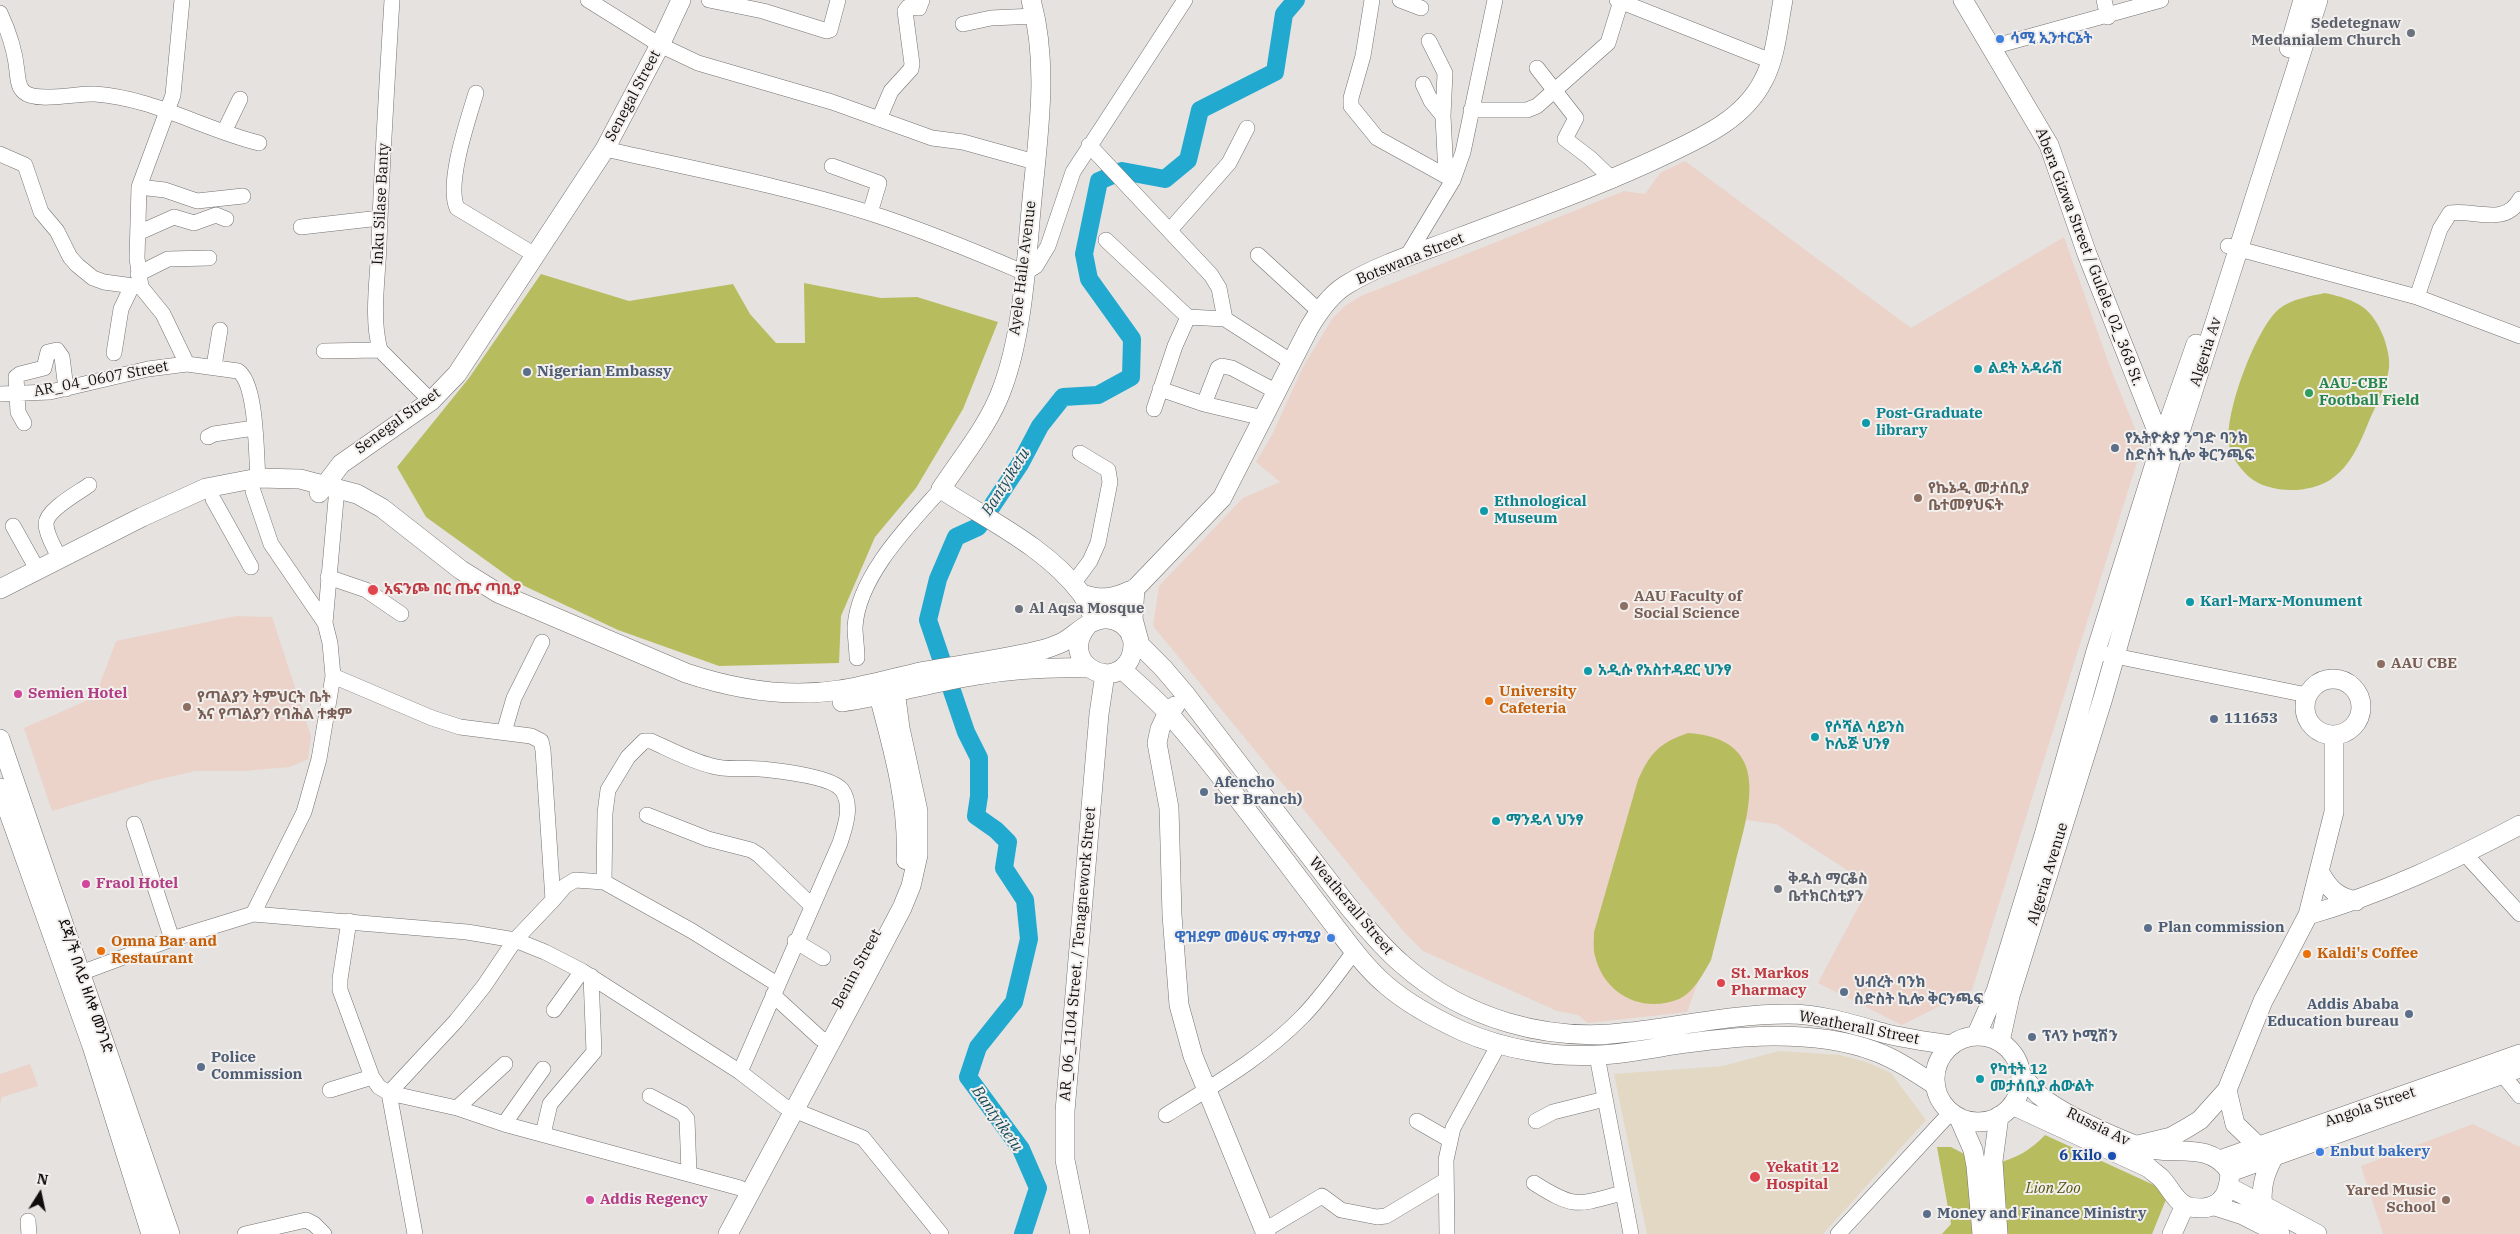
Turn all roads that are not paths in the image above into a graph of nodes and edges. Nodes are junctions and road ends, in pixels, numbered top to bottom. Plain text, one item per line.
1 (182, 0) edge
2 (392, 0) edge
3 (588, 0) edge
4 (681, 0) edge
5 (709, 0) edge
6 (838, 0) edge
7 (922, 0) edge
8 (1186, 0) edge
9 (1372, 0) edge
10 (1400, 0) edge
11 (1495, 0) edge
12 (1783, 0) edge
13 (1963, 0) edge
14 (2104, 0) edge
15 (2162, 0) edge
16 (2303, 0) edge
17 (2318, 0) edge
18 (1619, 1) edge
19 (1033, 8) edge
20 (1421, 8) dead end
21 (2108, 17) junction
22 (1, 19) edge
23 (964, 24) dead end
24 (1429, 41) dead end
25 (660, 45) junction
26 (1992, 47) junction
27 (1771, 62) junction
28 (1537, 68) dead end
29 (1423, 84) dead end
30 (1554, 92) junction
31 (476, 93) dead end
32 (240, 99) dead end
33 (169, 110) junction
34 (1471, 110) junction
35 (1443, 116) junction
36 (879, 119) junction
37 (1247, 128) dead end
38 (224, 132) junction
39 (259, 143) dead end
40 (1089, 145) junction
41 (605, 149) junction
42 (0, 154) edge
43 (1035, 162) junction
44 (832, 166) dead end
45 (1449, 177) junction
46 (1613, 180) junction
47 (139, 187) junction
48 (243, 196) dead end
49 (2520, 199) edge
50 (870, 213) junction
51 (380, 218) junction
52 (226, 219) dead end
53 (301, 227) dead end
54 (1170, 230) junction
55 (138, 233) junction
56 (1106, 240) dead end
57 (2234, 247) junction
58 (535, 255) junction
59 (1258, 255) dead end
60 (208, 258) dead end
61 (1406, 258) junction
62 (1025, 273) junction
63 (137, 282) junction
64 (2417, 297) junction
65 (1319, 311) junction
66 (1188, 317) junction
67 (1225, 319) junction
68 (220, 330) dead end
69 (2520, 336) edge
70 (380, 350) junction
71 (324, 351) dead end
72 (114, 353) dead end
73 (1292, 362) junction
74 (187, 364) junction
75 (214, 366) junction
76 (66, 389) junction
77 (1160, 389) junction
78 (1277, 392) junction
79 (8, 394) edge
80 (426, 397) junction
81 (1204, 404) junction
82 (1154, 409) dead end
83 (1263, 418) junction
84 (24, 423) dead end
85 (254, 428) junction
86 (208, 437) dead end
87 (2162, 441) junction
88 (1080, 453) dead end
89 (2170, 463) junction
90 (256, 484) junction
91 (89, 485) dead end
92 (942, 489) junction
93 (329, 491) junction
94 (212, 499) junction
95 (13, 526) dead end
96 (59, 558) junction
97 (251, 567) dead end
98 (37, 569) junction
99 (328, 577) junction
100 (1135, 588) junction
101 (0, 589) edge
102 (1077, 589) junction
103 (496, 597) junction
104 (0, 601) edge
105 (401, 614) dead end
106 (1096, 622) junction
107 (324, 623) junction
108 (1136, 641) junction
109 (542, 642) dead end
110 (2096, 652) junction
111 (2116, 656) junction
112 (857, 658) dead end
113 (975, 669) junction
114 (1105, 670) junction
115 (333, 676) junction
116 (920, 682) junction
117 (886, 688) junction
118 (1186, 695) junction
119 (2307, 695) junction
120 (846, 701) junction
121 (2081, 703) joint
122 (2100, 706) joint
123 (1168, 712) junction
124 (504, 732) junction
125 (895, 735) junction
126 (2334, 735) junction
127 (0, 739) edge
128 (0, 788) edge
129 (4, 814) edge
130 (647, 815) dead end
131 (134, 824) dead end
132 (2520, 826) edge
133 (2465, 854) junction
134 (2320, 873) junction
135 (604, 882) junction
136 (553, 900) junction
137 (2356, 901) junction
138 (811, 905) junction
139 (2517, 906) edge
140 (253, 914) junction
141 (2308, 916) junction
142 (2026, 920) junction
143 (349, 921) junction
144 (172, 939) junction
145 (515, 940) junction
146 (795, 941) junction
147 (1354, 952) junction
148 (823, 958) dead end
149 (587, 974) junction
150 (73, 976) junction
151 (775, 989) junction
152 (554, 1010) dead end
153 (1789, 1014) junction
154 (1788, 1036) junction
155 (1976, 1036) junction
156 (826, 1040) junction
157 (2000, 1042) junction
158 (1499, 1044) junction
159 (1950, 1045) junction
160 (2520, 1054) edge
161 (1597, 1056) junction
162 (505, 1064) dead end
163 (543, 1069) dead end
164 (2511, 1071) edge
165 (740, 1072) junction
166 (2021, 1075) junction
167 (372, 1078) junction
168 (1935, 1085) junction
169 (330, 1090) dead end
170 (1206, 1090) junction
171 (2227, 1090) junction
172 (388, 1093) junction
173 (650, 1096) dead end
174 (2520, 1096) edge
175 (1604, 1100) junction
176 (457, 1108) junction
177 (789, 1108) junction
178 (2006, 1111) junction
179 (1166, 1115) dead end
180 (1955, 1115) junction
181 (1417, 1121) dead end
182 (1536, 1121) dead end
183 (504, 1124) junction
184 (543, 1134) junction
185 (1450, 1140) junction
186 (2135, 1146) junction
187 (2266, 1151) junction
188 (2153, 1160) junction
189 (689, 1172) junction
190 (2226, 1173) junction
191 (1446, 1180) junction
192 (1534, 1183) dead end
193 (740, 1188) junction
194 (1622, 1193) junction
195 (2185, 1206) junction
196 (2215, 1206) junction
197 (2263, 1207) junction
198 (1266, 1232) edge
199 (1842, 1232) edge
200 (2278, 1233) edge
201 (151, 1234) edge
202 (170, 1234) edge
203 (245, 1234) edge
204 (324, 1234) edge
205 (415, 1234) edge
206 (714, 1234) edge
207 (728, 1234) edge
208 (941, 1234) edge
209 (1080, 1234) edge
210 (1447, 1234) edge
211 (1631, 1234) edge
212 (1982, 1234) edge
213 (1998, 1234) edge
214 (2172, 1234) edge
215 (2317, 1234) edge

1 - 33 street
2 - 51 street, Inku Silase Banty
3 - 25 street
4 - 25 main road, Senegal Street
5 - 6 street
7 - 36 street
8 - 40 street
9 - 45 street
10 - 20 street
11 - 34 street
12 - 27 main road, Botswana Street
13 - 26 main road, Abera Gizwa Street / Gulele_02_368 St.
14 - 21 street
15 - 21 street
16 - 57 main road, Algeria Av
17 - 57 main road, Algeria Av
18 - 27 street
18 - 30 street
19 - 23 street
19 - 43 main road, Ayele Haile Avenue
21 - 26 street
22 - 33 street
24 - 35 street
25 - 36 street
25 - 41 main road, Senegal Street
26 - 87 main road, Abera Gizwa Street / Gulele_02_368 St.
27 - 46 main road, Botswana Street
28 - 30 street
29 - 35 street
30 - 34 street
30 - 46 street
31 - 58 street
32 - 38 street
33 - 38 street
33 - 47 street
34 - 45 street
35 - 45 street
36 - 43 street
37 - 54 street
38 - 39 street
40 - 54 street
40 - 62 street
41 - 50 street
41 - 58 main road, Senegal Street
42 - 63 street
43 - 62 main road, Ayele Haile Avenue
44 - 50 street
45 - 61 street
46 - 61 main road, Botswana Street
47 - 48 street
47 - 55 street
49 - 64 street
50 - 62 street
51 - 53 street
51 - 70 street, Inku Silase Banty
52 - 55 street
54 - 67 street
55 - 63 street
56 - 66 street
57 - 64 street
57 - 87 main road, Algeria Av
57 - 89 main road, Algeria Av
58 - 80 main road, Senegal Street
59 - 65 street
60 - 63 street
61 - 65 main road, Botswana Street
62 - 92 main road, Ayele Haile Avenue
63 - 72 street
63 - 74 street
64 - 69 street
65 - 73 main road, Botswana Street
66 - 67 street
66 - 77 street
67 - 73 street
68 - 75 street
70 - 71 street
70 - 80 street
73 - 78 main road, Botswana Street
74 - 75 street, AR_04_0607 Street
74 - 76 street, AR_04_0607 Street
75 - 85 street, AR_04_0607 Street
76 - 79 street, AR_04_0607 Street
76 - 79 street
77 - 81 street
77 - 82 street
78 - 81 street
78 - 83 main road, Botswana Street
79 - 84 street, AR_04_0607 Street
80 - 93 main road, Senegal Street
81 - 83 street
83 - 100 main road, Botswana Street
85 - 86 street
85 - 90 street
87 - 89 main road, Abera Gizwa Street / Gulele_02_368 St.
87 - 110 main road, Algeria Av
88 - 102 street
89 - 111 main road, Algeria Av
90 - 93 main road
90 - 94 main road
90 - 96 main road
90 - 107 street
91 - 96 street
92 - 102 main road
92 - 112 street
93 - 99 street
93 - 103 main road
94 - 97 street
94 - 104 main road
95 - 98 street
96 - 98 main road
98 - 101 main road
99 - 105 street
99 - 107 street
100 - 102 main road
100 - 106 main road, Botswana Street
100 - 108 main road
102 - 106 main road
103 - 117 main road
103 - 120 main road
106 - 108 main road
106 - 113 main road
106 - 114 main road
107 - 115 street
108 - 114 main road
108 - 118 main road, Weatherall Street
109 - 124 street
110 - 111 street
110 - 121 main road, Algeria Av
111 - 119 street
111 - 122 main road, Algeria Av
113 - 114 main road
113 - 116 main road
114 - 123 main road
114 - 209 main road, AR_06_1104 Street. / Tenagnework Street
115 - 124 street
115 - 140 street
116 - 117 main road
116 - 125 main road
117 - 120 main road
117 - 125 main road
118 - 123 main road
118 - 153 main road, Weatherall Street
119 - 126 main road
119 - 126 main road
120 - 125 main road
121 - 142 main road, Algeria Avenue
122 - 142 main road, Algeria Avenue
123 - 147 main road
123 - 170 main road
124 - 136 street
125 - 156 main road, Benin Street
126 - 134 main road
127 - 150 main road, ደጃ/ች በላይ ዘለቀ መንገድ
128 - 129 main road
129 - 150 main road
130 - 138 street
131 - 144 street
132 - 133 main road
133 - 137 main road
133 - 139 street
134 - 137 main road
134 - 141 main road
135 - 136 street
135 - 138 street
135 - 151 street
136 - 145 street
137 - 141 main road
138 - 146 street
140 - 143 street
140 - 144 street
141 - 171 main road
142 - 155 main road, Algeria Avenue
142 - 157 main road, Algeria Avenue
143 - 145 street
143 - 167 street
144 - 150 street
145 - 149 street
145 - 172 street
146 - 148 street
146 - 151 street
147 - 158 main road
147 - 170 street
149 - 152 street
149 - 165 street
149 - 184 street
150 - 201 main road
150 - 202 main road, ደጃ/ች በላይ ዘለቀ መንገድ
151 - 156 street
151 - 165 street
153 - 154 main road
153 - 159 main road, Weatherall Street
154 - 161 main road
154 - 168 main road
155 - 157 main road
155 - 159 main road
156 - 177 main road, Benin Street
157 - 166 main road
158 - 161 main road
158 - 185 street
159 - 168 main road
160 - 187 main road, Angola Street
161 - 175 street
162 - 176 street
163 - 183 street
164 - 174 street
164 - 187 main road
165 - 177 street
166 - 178 main road
166 - 186 main road, Russia Av
167 - 169 street
167 - 172 street
168 - 180 main road
170 - 179 street
170 - 198 main road
171 - 186 main road
171 - 187 main road
172 - 176 street
172 - 205 street
173 - 189 street
175 - 182 street
175 - 194 street
176 - 183 street
177 - 193 main road, Benin Street
177 - 207 main road, Benin Street
177 - 208 street
178 - 180 main road
178 - 188 main road, Russia Av
178 - 213 main road
180 - 199 street
180 - 212 main road
181 - 185 street
183 - 184 street
184 - 189 street
185 - 191 street
186 - 188 main road, Russia Av
187 - 190 main road, Angola Street
187 - 197 main road
188 - 190 main road
188 - 195 main road
189 - 193 street
190 - 196 main road
190 - 197 main road
191 - 198 street
191 - 210 street
192 - 194 street
193 - 206 main road, Benin Street
194 - 211 street
195 - 196 main road
195 - 214 main road
196 - 200 main road
197 - 215 main road
203 - 204 street

